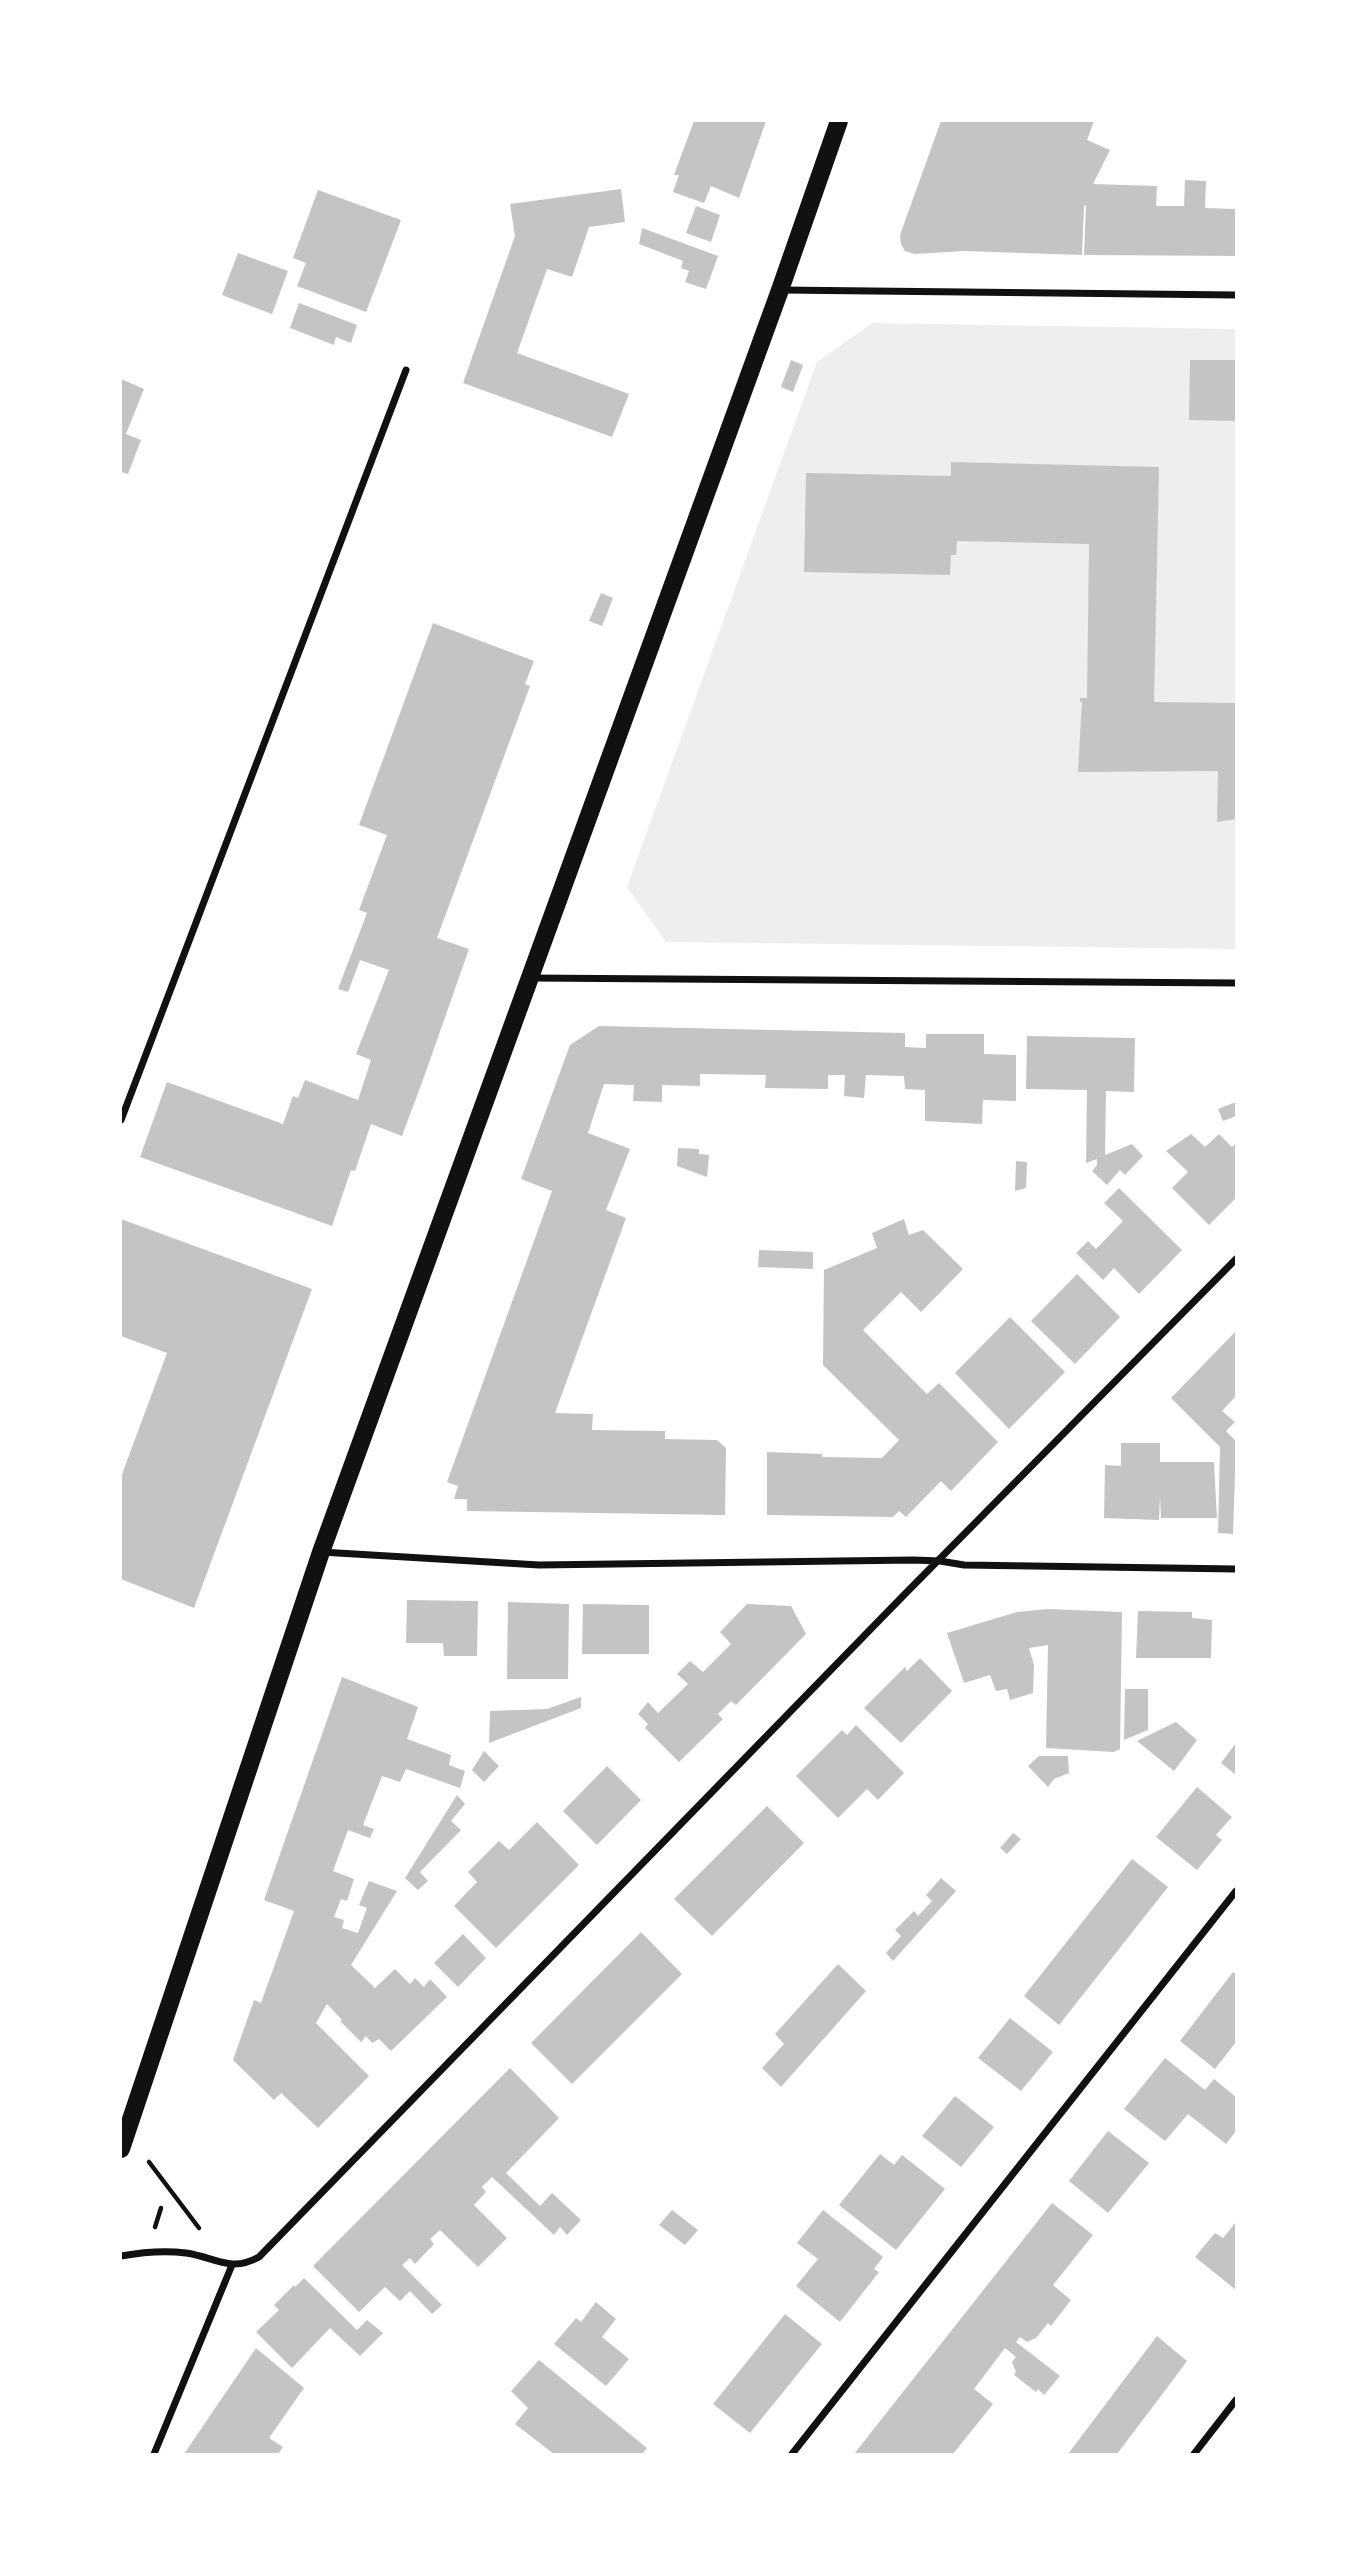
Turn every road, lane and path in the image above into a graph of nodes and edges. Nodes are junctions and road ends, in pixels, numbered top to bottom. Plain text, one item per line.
1 (839, 121) edge
2 (780, 290) junction
3 (1236, 295) edge
4 (406, 370) dead end
5 (530, 978) junction
6 (1236, 983) edge
7 (121, 1120) edge
8 (1236, 1259) edge
9 (321, 1552) junction
10 (940, 1561) junction
11 (1236, 1569) edge
12 (1236, 1891) edge
13 (129, 2123) junction
14 (121, 2149) edge
15 (121, 2256) edge
16 (232, 2265) junction
17 (1236, 2400) edge
18 (154, 2454) edge
19 (792, 2454) edge
20 (1195, 2454) edge

1 - 2 main road
2 - 3 street
2 - 5 main road
4 - 7 street
5 - 6 street
5 - 9 main road
8 - 10 street
9 - 10 street
9 - 13 main road
10 - 11 street
10 - 16 street
12 - 19 street
13 - 14 main road
13 - 16 path
15 - 16 street
16 - 18 street
17 - 20 street

